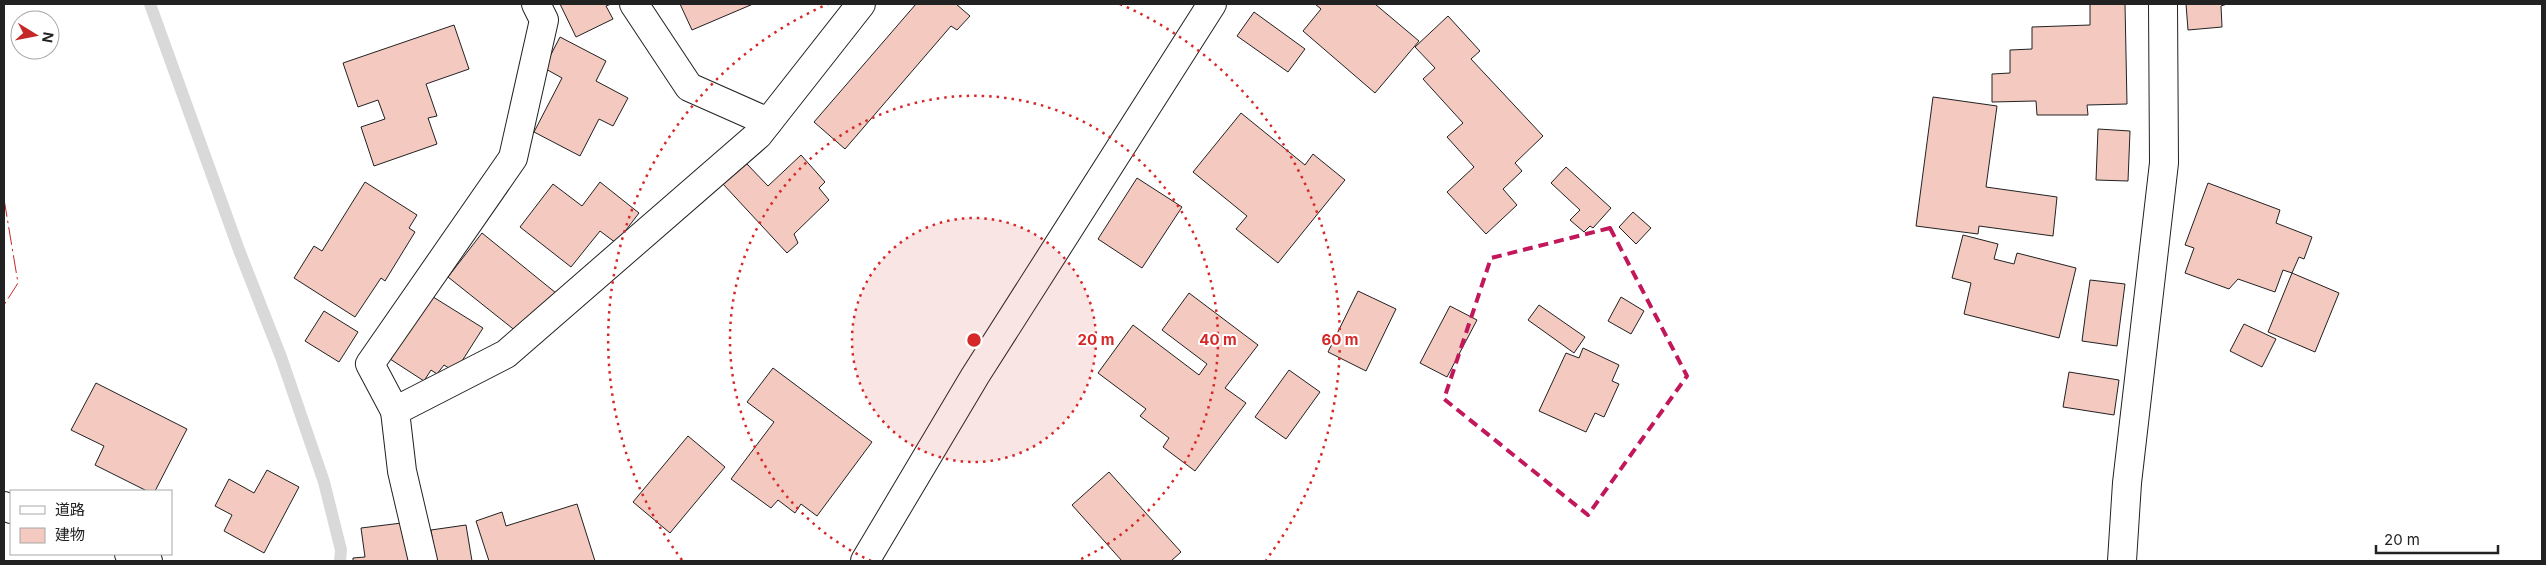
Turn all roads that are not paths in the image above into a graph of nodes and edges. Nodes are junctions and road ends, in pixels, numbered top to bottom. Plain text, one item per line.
1 (536, 4) edge
2 (634, 4) edge
3 (861, 4) edge
4 (1212, 4) edge
5 (2163, 4) edge
6 (768, 122) junction
7 (395, 411) junction
8 (132, 555) edge
9 (148, 561) edge
10 (423, 561) edge
11 (865, 561) edge
12 (2122, 561) edge

1 - 7 street
2 - 6 street
3 - 6 street
4 - 11 street
5 - 12 street
6 - 7 street
7 - 10 street
8 - 9 street

